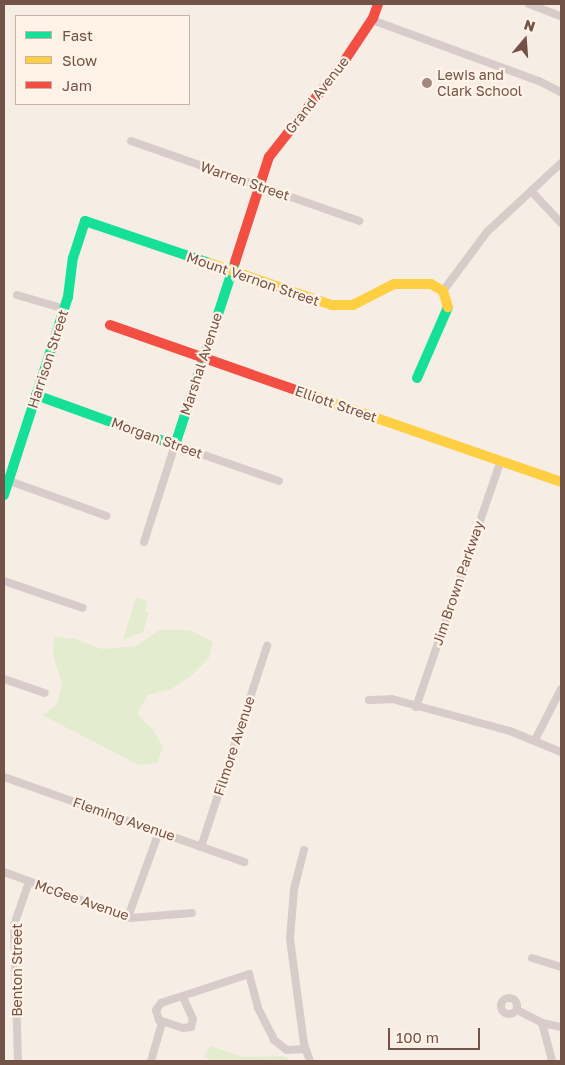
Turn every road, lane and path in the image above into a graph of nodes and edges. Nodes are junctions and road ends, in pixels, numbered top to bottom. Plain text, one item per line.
1 (378, 4) edge
2 (528, 4) edge
3 (561, 16) edge
4 (372, 20) junction
5 (561, 92) edge
6 (131, 141) dead end
7 (561, 163) edge
8 (258, 187) junction
9 (532, 191) junction
10 (85, 221) joint
11 (359, 221) dead end
12 (561, 223) edge
13 (231, 272) junction
14 (442, 291) junction
15 (17, 295) dead end
16 (65, 309) junction
17 (110, 325) dead end
18 (203, 358) junction
19 (417, 378) dead end
20 (36, 396) junction
21 (175, 445) junction
22 (501, 460) junction
23 (6, 480) edge
24 (278, 481) dead end
25 (561, 482) edge
26 (4, 495) edge
27 (107, 516) dead end
28 (144, 542) dead end
29 (4, 580) edge
30 (83, 608) dead end
31 (267, 646) dead end
32 (4, 679) edge
33 (561, 689) edge
34 (45, 693) dead end
35 (369, 700) dead end
36 (416, 707) junction
37 (535, 740) junction
38 (561, 752) edge
39 (4, 777) edge
40 (159, 832) junction
41 (201, 847) junction
42 (304, 850) dead end
43 (244, 862) dead end
44 (4, 872) edge
45 (30, 882) junction
46 (192, 913) dead end
47 (128, 917) junction
48 (532, 958) dead end
49 (561, 967) edge
50 (183, 996) junction
51 (517, 1010) dead end
52 (162, 1023) junction
53 (542, 1023) junction
54 (561, 1027) edge
55 (305, 1049) junction
56 (18, 1061) edge
57 (150, 1061) edge
58 (310, 1061) edge
59 (552, 1061) edge

1 - 4 street, Grand Avenue
2 - 3 street
4 - 5 street
4 - 8 street, Grand Avenue
6 - 8 street, Warren Street
7 - 9 street
8 - 11 street, Warren Street
8 - 13 street, Marshal Avenue
9 - 12 street
9 - 14 street
10 - 13 street, Mount Vernon Street
10 - 16 street, Harrison Street
13 - 14 street, Mount Vernon Street
13 - 18 street, Marshal Avenue
14 - 19 street
15 - 16 street
16 - 20 street, Harrison Street
17 - 18 street, Elliott Street
18 - 21 street, Marshal Avenue
18 - 22 street, Elliott Street
20 - 21 street, Morgan Street
20 - 23 street, Harrison Street
21 - 24 street, Morgan Street
21 - 28 street, Marshal Avenue
22 - 25 street, Elliott Street
22 - 36 street, Jim Brown Parkway
23 - 26 street, Harrison Street
23 - 27 street
29 - 30 street
31 - 41 street, Filmore Avenue
32 - 34 street
33 - 37 street
35 - 36 street
36 - 37 street
37 - 38 street
39 - 40 street, Fleming Avenue
40 - 41 street, Fleming Avenue
40 - 47 street
41 - 43 street, Fleming Avenue
42 - 55 street
44 - 45 street, McGee Avenue
45 - 47 street, McGee Avenue
45 - 56 street, Benton Street
46 - 47 street, McGee Avenue
48 - 49 street
50 - 52 street
50 - 52 street
50 - 55 street
51 - 53 street
52 - 57 street
53 - 54 street
53 - 59 street
55 - 58 street

